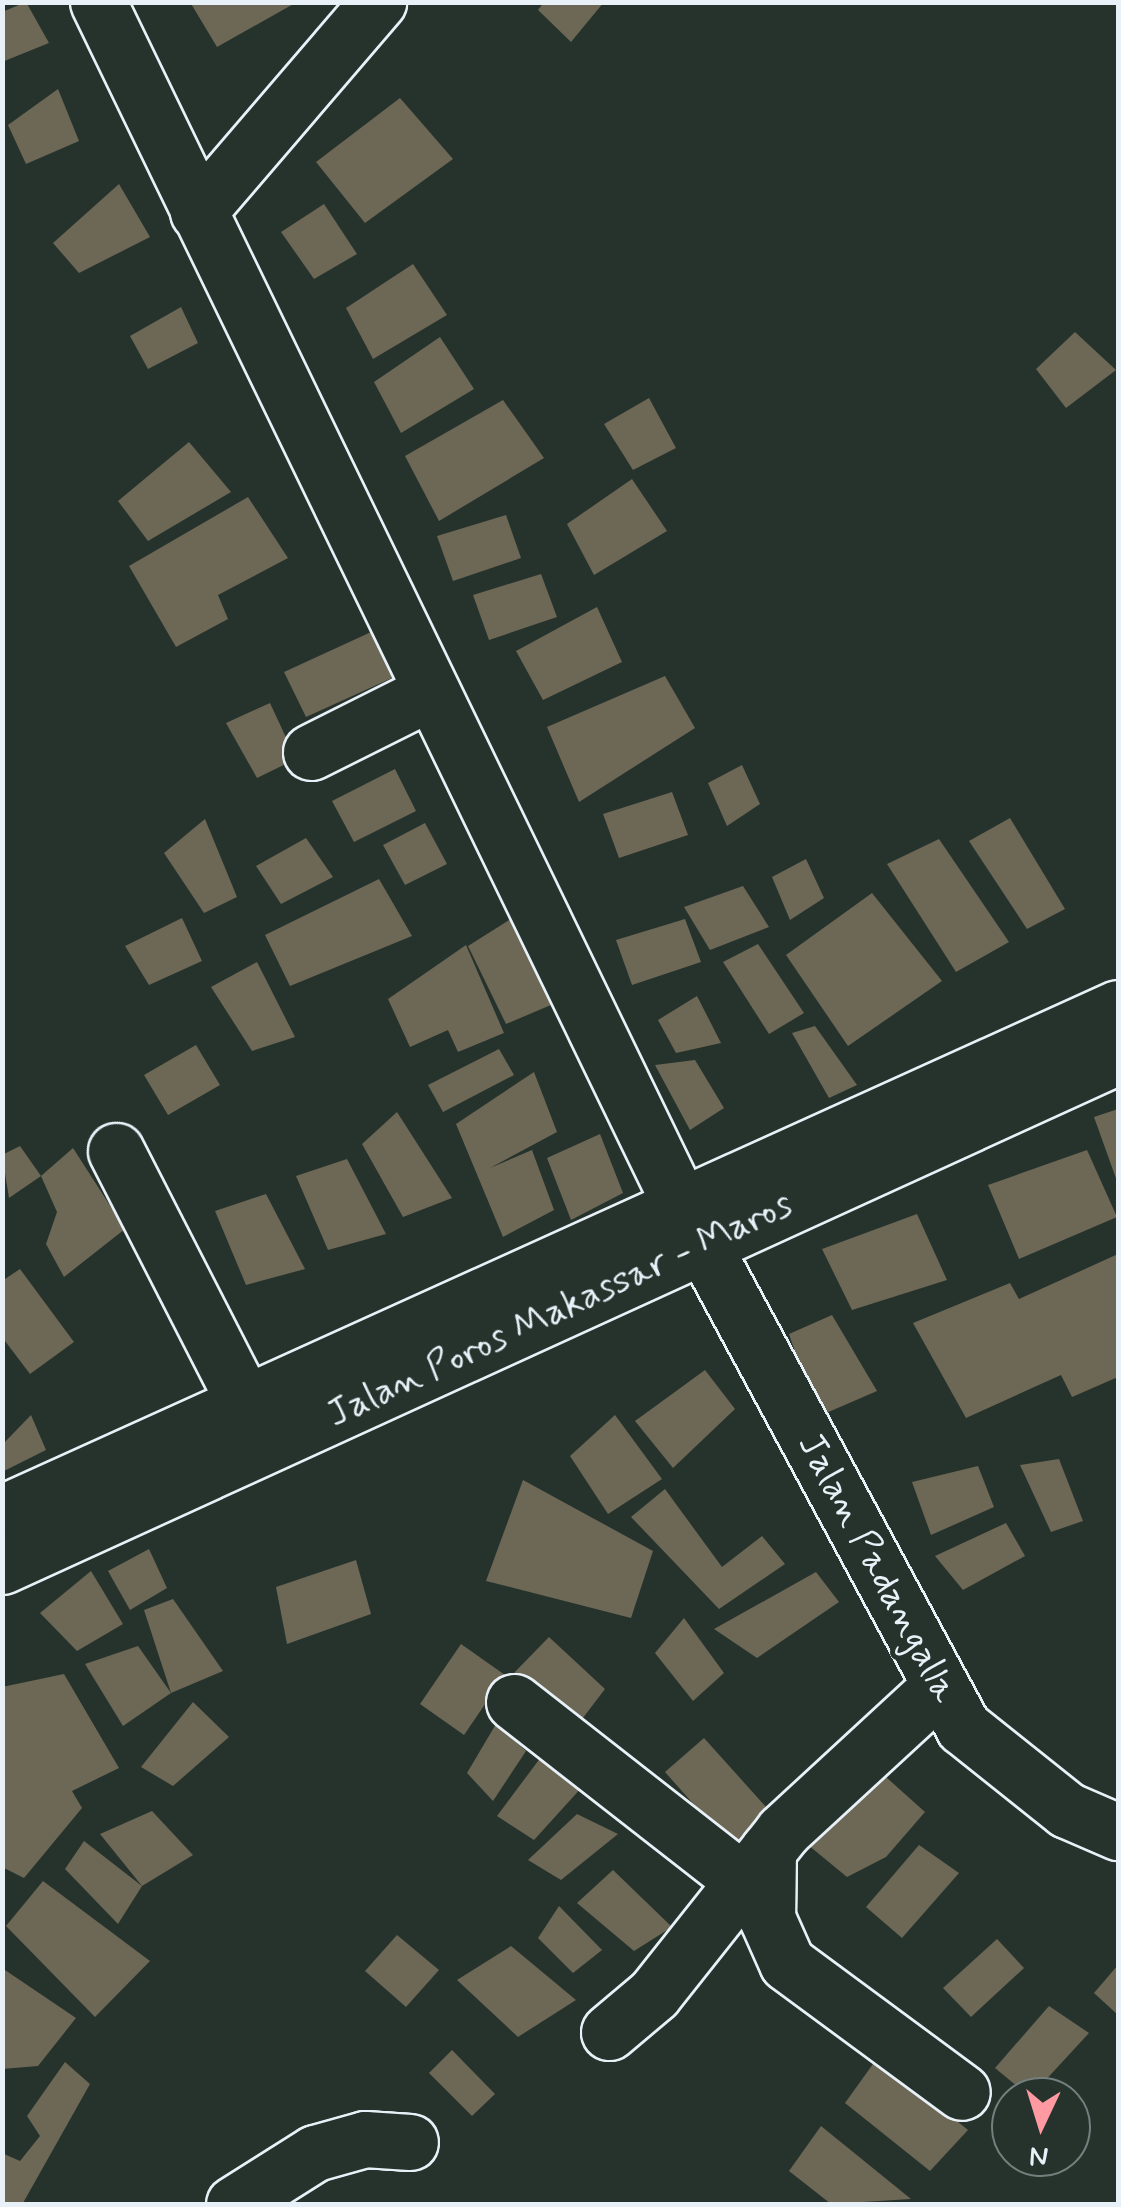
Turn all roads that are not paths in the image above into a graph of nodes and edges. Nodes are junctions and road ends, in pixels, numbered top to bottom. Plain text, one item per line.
1 (98, 2) edge
2 (378, 2) edge
3 (198, 212) junction
4 (429, 693) junction
5 (311, 752) dead end
6 (1118, 1008) edge
7 (1118, 1056) edge
8 (116, 1152) dead end
9 (692, 1224) junction
10 (248, 1407) junction
11 (2, 1513) edge
12 (2, 1566) edge
13 (940, 1686) junction
14 (514, 1702) dead end
15 (1118, 1832) edge
16 (754, 1864) junction
17 (609, 2032) dead end
18 (962, 2092) dead end
19 (410, 2142) dead end
20 (234, 2204) edge

1 - 3 main road, Jalan Padangalla
2 - 3 main road
3 - 4 main road, Jalan Padangalla
4 - 5 main road
4 - 9 main road, Jalan Padangalla
6 - 9 main road, Jalan Poros Makassar - Maros
7 - 9 main road, Jalan Poros Makassar - Maros
8 - 10 main road
9 - 10 main road, Jalan Poros Makassar - Maros
9 - 12 main road, Jalan Poros Makassar - Maros
9 - 13 main road, Jalan Padangalla
10 - 11 main road, Jalan Poros Makassar - Maros
13 - 15 main road, Jalan Padangalla
13 - 16 main road
14 - 16 main road
16 - 17 main road
16 - 18 main road
19 - 20 main road

